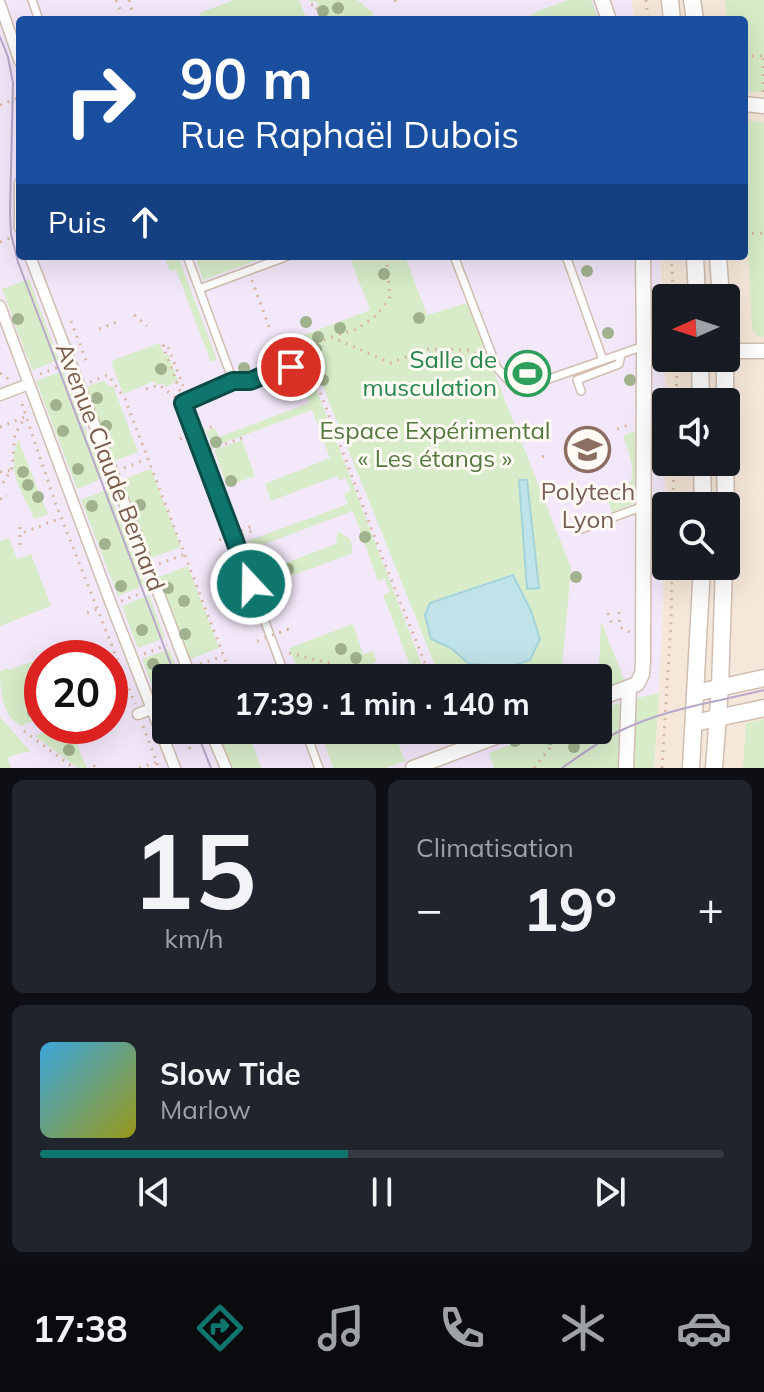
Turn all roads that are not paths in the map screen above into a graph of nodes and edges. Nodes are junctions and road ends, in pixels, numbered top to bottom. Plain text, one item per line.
1 (0, 4) edge
2 (16, 50) edge
3 (32, 260) edge
4 (188, 260) edge
5 (277, 260) edge
6 (456, 260) edge
7 (567, 260) edge
8 (643, 260) edge
9 (695, 260) edge
10 (718, 260) edge
11 (696, 284) edge
12 (720, 284) edge
13 (199, 289) junction
14 (0, 306) edge
15 (644, 346) junction
16 (740, 351) edge
17 (764, 351) edge
18 (621, 354) junction
19 (603, 360) junction
20 (291, 367) dead end
21 (30, 381) junction
22 (233, 381) junction
23 (581, 391) dead end
24 (0, 395) edge
25 (644, 506) junction
26 (578, 521) dead end
27 (701, 580) edge
28 (724, 580) edge
29 (185, 664) edge
30 (281, 664) edge
31 (764, 678) edge
32 (633, 686) junction
33 (720, 687) junction
34 (695, 693) junction
35 (612, 694) edge
36 (152, 706) edge
37 (152, 708) edge
38 (764, 708) edge
39 (138, 714) road end
40 (718, 719) junction
41 (694, 723) junction
42 (166, 744) edge
43 (216, 744) edge
44 (310, 744) edge
45 (477, 744) edge
46 (175, 768) edge
47 (226, 768) edge
48 (319, 768) edge
49 (413, 768) edge
50 (626, 768) edge
51 (691, 768) edge
52 (714, 768) edge

1 - 2 street
3 - 29 street, Avenue Claude Bernard
4 - 13 lane
5 - 13 lane
6 - 19 lane
7 - 19 lane
8 - 15 street
9 - 11 street
10 - 12 street
13 - 22 lane
14 - 21 street, Avenue Claude Bernard
15 - 18 lane
15 - 25 street
16 - 17 street
18 - 19 lane
18 - 23 lane
20 - 22 lane
21 - 24 street
21 - 36 street, Avenue Claude Bernard
22 - 30 lane
25 - 26 lane
25 - 32 street
27 - 34 street
28 - 33 street
31 - 33 street
32 - 35 street
32 - 50 street
33 - 34 street
33 - 40 street
34 - 41 street
37 - 39 street
38 - 40 street
40 - 41 street
40 - 52 street
41 - 51 street
42 - 46 street, Avenue Claude Bernard
43 - 47 street
44 - 48 lane
45 - 49 street

